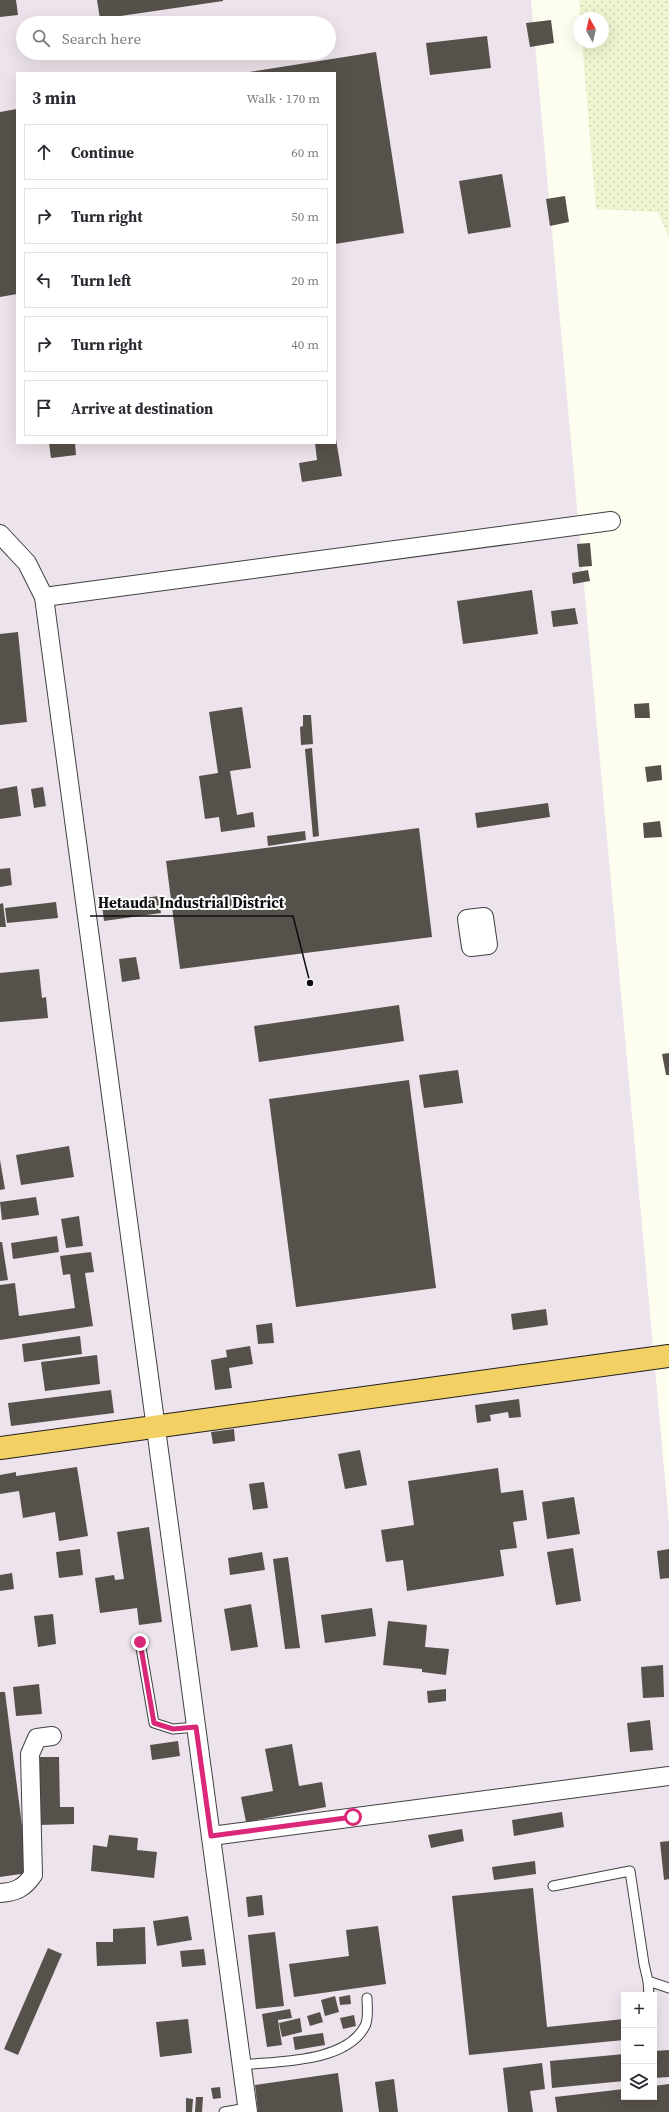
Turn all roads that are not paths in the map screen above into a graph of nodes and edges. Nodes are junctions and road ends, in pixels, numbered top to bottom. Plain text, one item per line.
1 (611, 521) dead end
2 (0, 534) edge
3 (44, 597) junction
4 (669, 1356) edge
5 (156, 1427) junction
6 (0, 1448) edge
7 (140, 1642) dead end
8 (196, 1727) junction
9 (52, 1736) dead end
10 (669, 1776) edge
11 (211, 1836) junction
12 (553, 1886) dead end
13 (0, 1893) edge
14 (648, 1981) junction
15 (669, 1988) edge
16 (649, 1992) edge
17 (367, 1998) dead end
18 (242, 2065) junction
19 (248, 2110) edge
20 (224, 2112) edge

1 - 3 street
2 - 3 street
3 - 5 street
4 - 5 highway
5 - 6 highway
5 - 8 street
7 - 8 lane
8 - 11 street
9 - 13 street
10 - 11 street
11 - 18 street
12 - 14 lane
14 - 15 lane
14 - 16 lane
17 - 18 lane
18 - 19 street
19 - 20 lane

